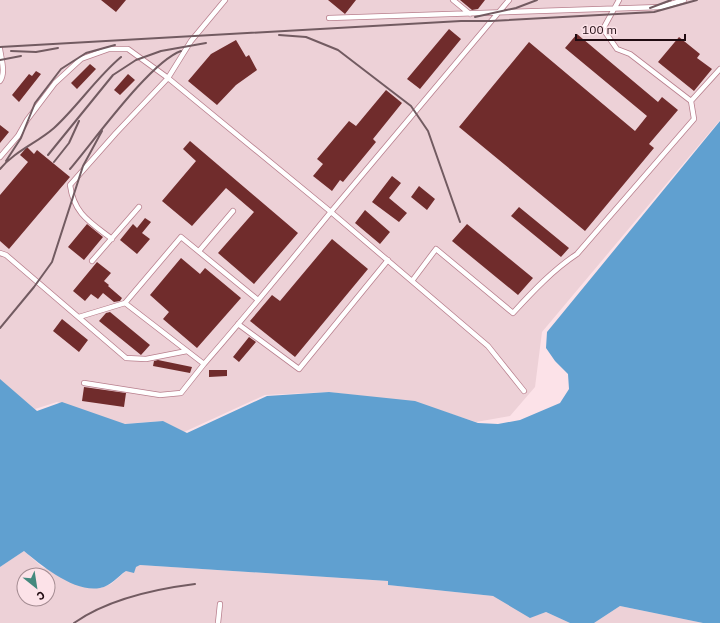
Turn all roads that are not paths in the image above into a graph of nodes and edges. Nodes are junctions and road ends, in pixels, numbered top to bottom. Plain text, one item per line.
1 (225, 0) edge
2 (453, 0) edge
3 (509, 0) edge
4 (619, 0) edge
5 (684, 0) edge
6 (614, 9) junction
7 (498, 13) junction
8 (470, 14) junction
9 (330, 18) dead end
10 (0, 49) edge
11 (720, 69) edge
12 (168, 78) junction
13 (0, 81) edge
14 (691, 101) junction
15 (0, 157) edge
16 (139, 207) dead end
17 (233, 211) dead end
18 (331, 212) junction
19 (112, 239) junction
20 (199, 252) junction
21 (0, 253) edge
22 (388, 260) junction
23 (92, 261) dead end
24 (412, 281) junction
25 (258, 300) junction
26 (125, 303) junction
27 (79, 317) junction
28 (238, 324) junction
29 (187, 351) junction
30 (204, 364) junction
31 (84, 383) dead end
32 (524, 391) dead end
33 (220, 604) dead end
34 (218, 623) edge

1 - 12 lane
2 - 8 lane
3 - 7 lane
4 - 6 lane
5 - 6 lane
6 - 7 lane
6 - 14 lane
7 - 8 lane
7 - 18 lane
8 - 9 lane
10 - 13 lane
11 - 14 lane
12 - 15 lane
12 - 18 lane
12 - 19 lane
14 - 24 lane
16 - 19 lane
17 - 20 lane
18 - 22 lane
18 - 25 lane
19 - 23 lane
20 - 25 lane
20 - 26 lane
21 - 27 lane
22 - 24 lane
22 - 28 lane
24 - 32 lane
25 - 28 lane
26 - 27 lane
26 - 29 lane
27 - 29 lane
28 - 30 lane
29 - 30 lane
30 - 31 lane
33 - 34 lane

